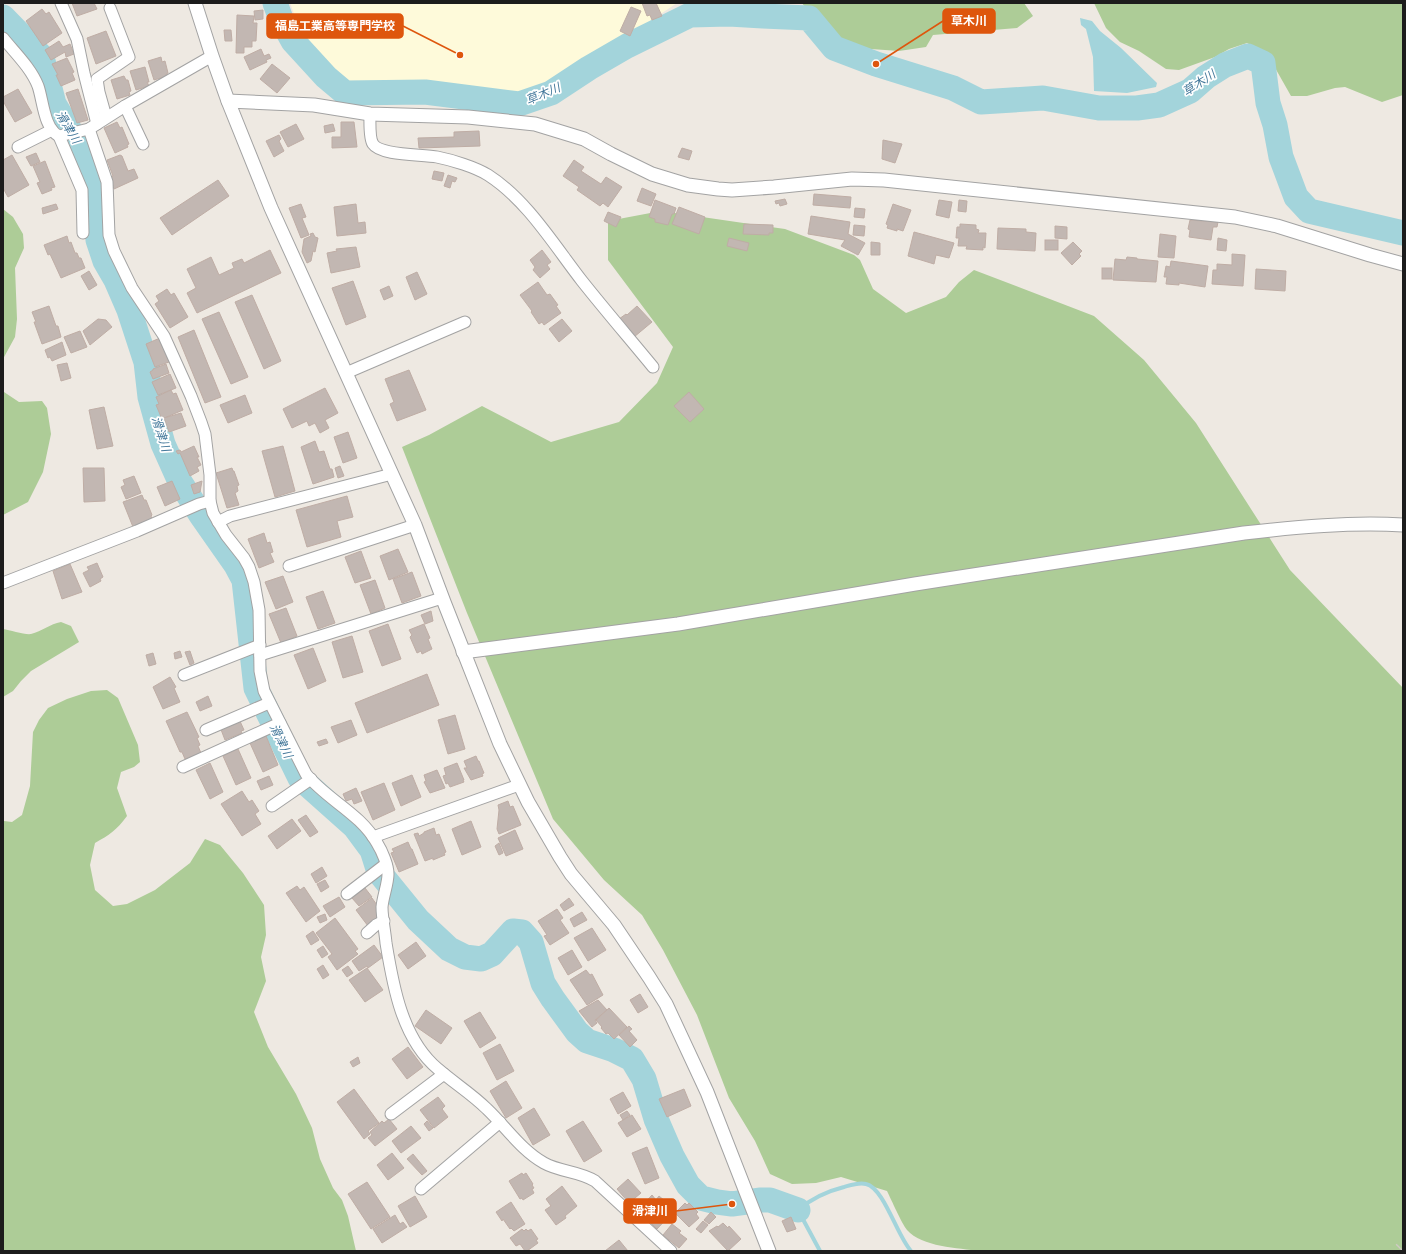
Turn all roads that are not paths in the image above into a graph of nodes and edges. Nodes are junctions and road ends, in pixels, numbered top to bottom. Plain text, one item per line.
1 (61, 3) edge
2 (195, 3) edge
3 (110, 8) dead end
4 (3, 38) edge
5 (212, 56) junction
6 (228, 100) junction
7 (125, 106) junction
8 (370, 114) junction
9 (94, 125) junction
10 (58, 134) junction
11 (143, 144) dead end
12 (18, 147) dead end
13 (83, 233) dead end
14 (1403, 264) edge
15 (465, 322) dead end
16 (653, 367) dead end
17 (346, 373) junction
18 (392, 474) junction
19 (210, 501) junction
20 (218, 522) junction
21 (415, 525) junction
22 (1403, 525) edge
23 (289, 566) dead end
24 (3, 583) edge
25 (442, 598) junction
26 (260, 650) junction
27 (463, 652) junction
28 (184, 675) dead end
29 (269, 703) junction
30 (280, 723) junction
31 (206, 730) dead end
32 (183, 767) dead end
33 (311, 779) junction
34 (519, 785) junction
35 (272, 806) dead end
36 (373, 837) junction
37 (386, 864) junction
38 (347, 894) dead end
39 (384, 921) junction
40 (367, 933) dead end
41 (444, 1074) junction
42 (391, 1114) dead end
43 (500, 1122) junction
44 (421, 1189) dead end
45 (671, 1251) edge
46 (769, 1251) edge

1 - 9 street
2 - 5 street
3 - 9 street
4 - 10 street
5 - 6 street
5 - 7 street
6 - 8 street
6 - 17 street
7 - 9 street
7 - 11 street
8 - 14 street
8 - 16 street
9 - 10 street
9 - 19 street
10 - 12 street
10 - 13 street
15 - 17 street
17 - 18 street
18 - 20 street
18 - 21 street
19 - 20 street
19 - 24 street
20 - 26 street
21 - 23 street
21 - 25 street
22 - 27 street
25 - 26 street
25 - 27 street
26 - 28 street
26 - 29 street
27 - 34 street
29 - 30 street
29 - 31 street
30 - 32 street
30 - 33 street
33 - 35 street
33 - 36 street
34 - 36 street
34 - 46 street
36 - 37 street
37 - 38 street
37 - 39 street
39 - 40 street
39 - 41 street
41 - 42 street
41 - 43 street
43 - 44 street
43 - 45 street

